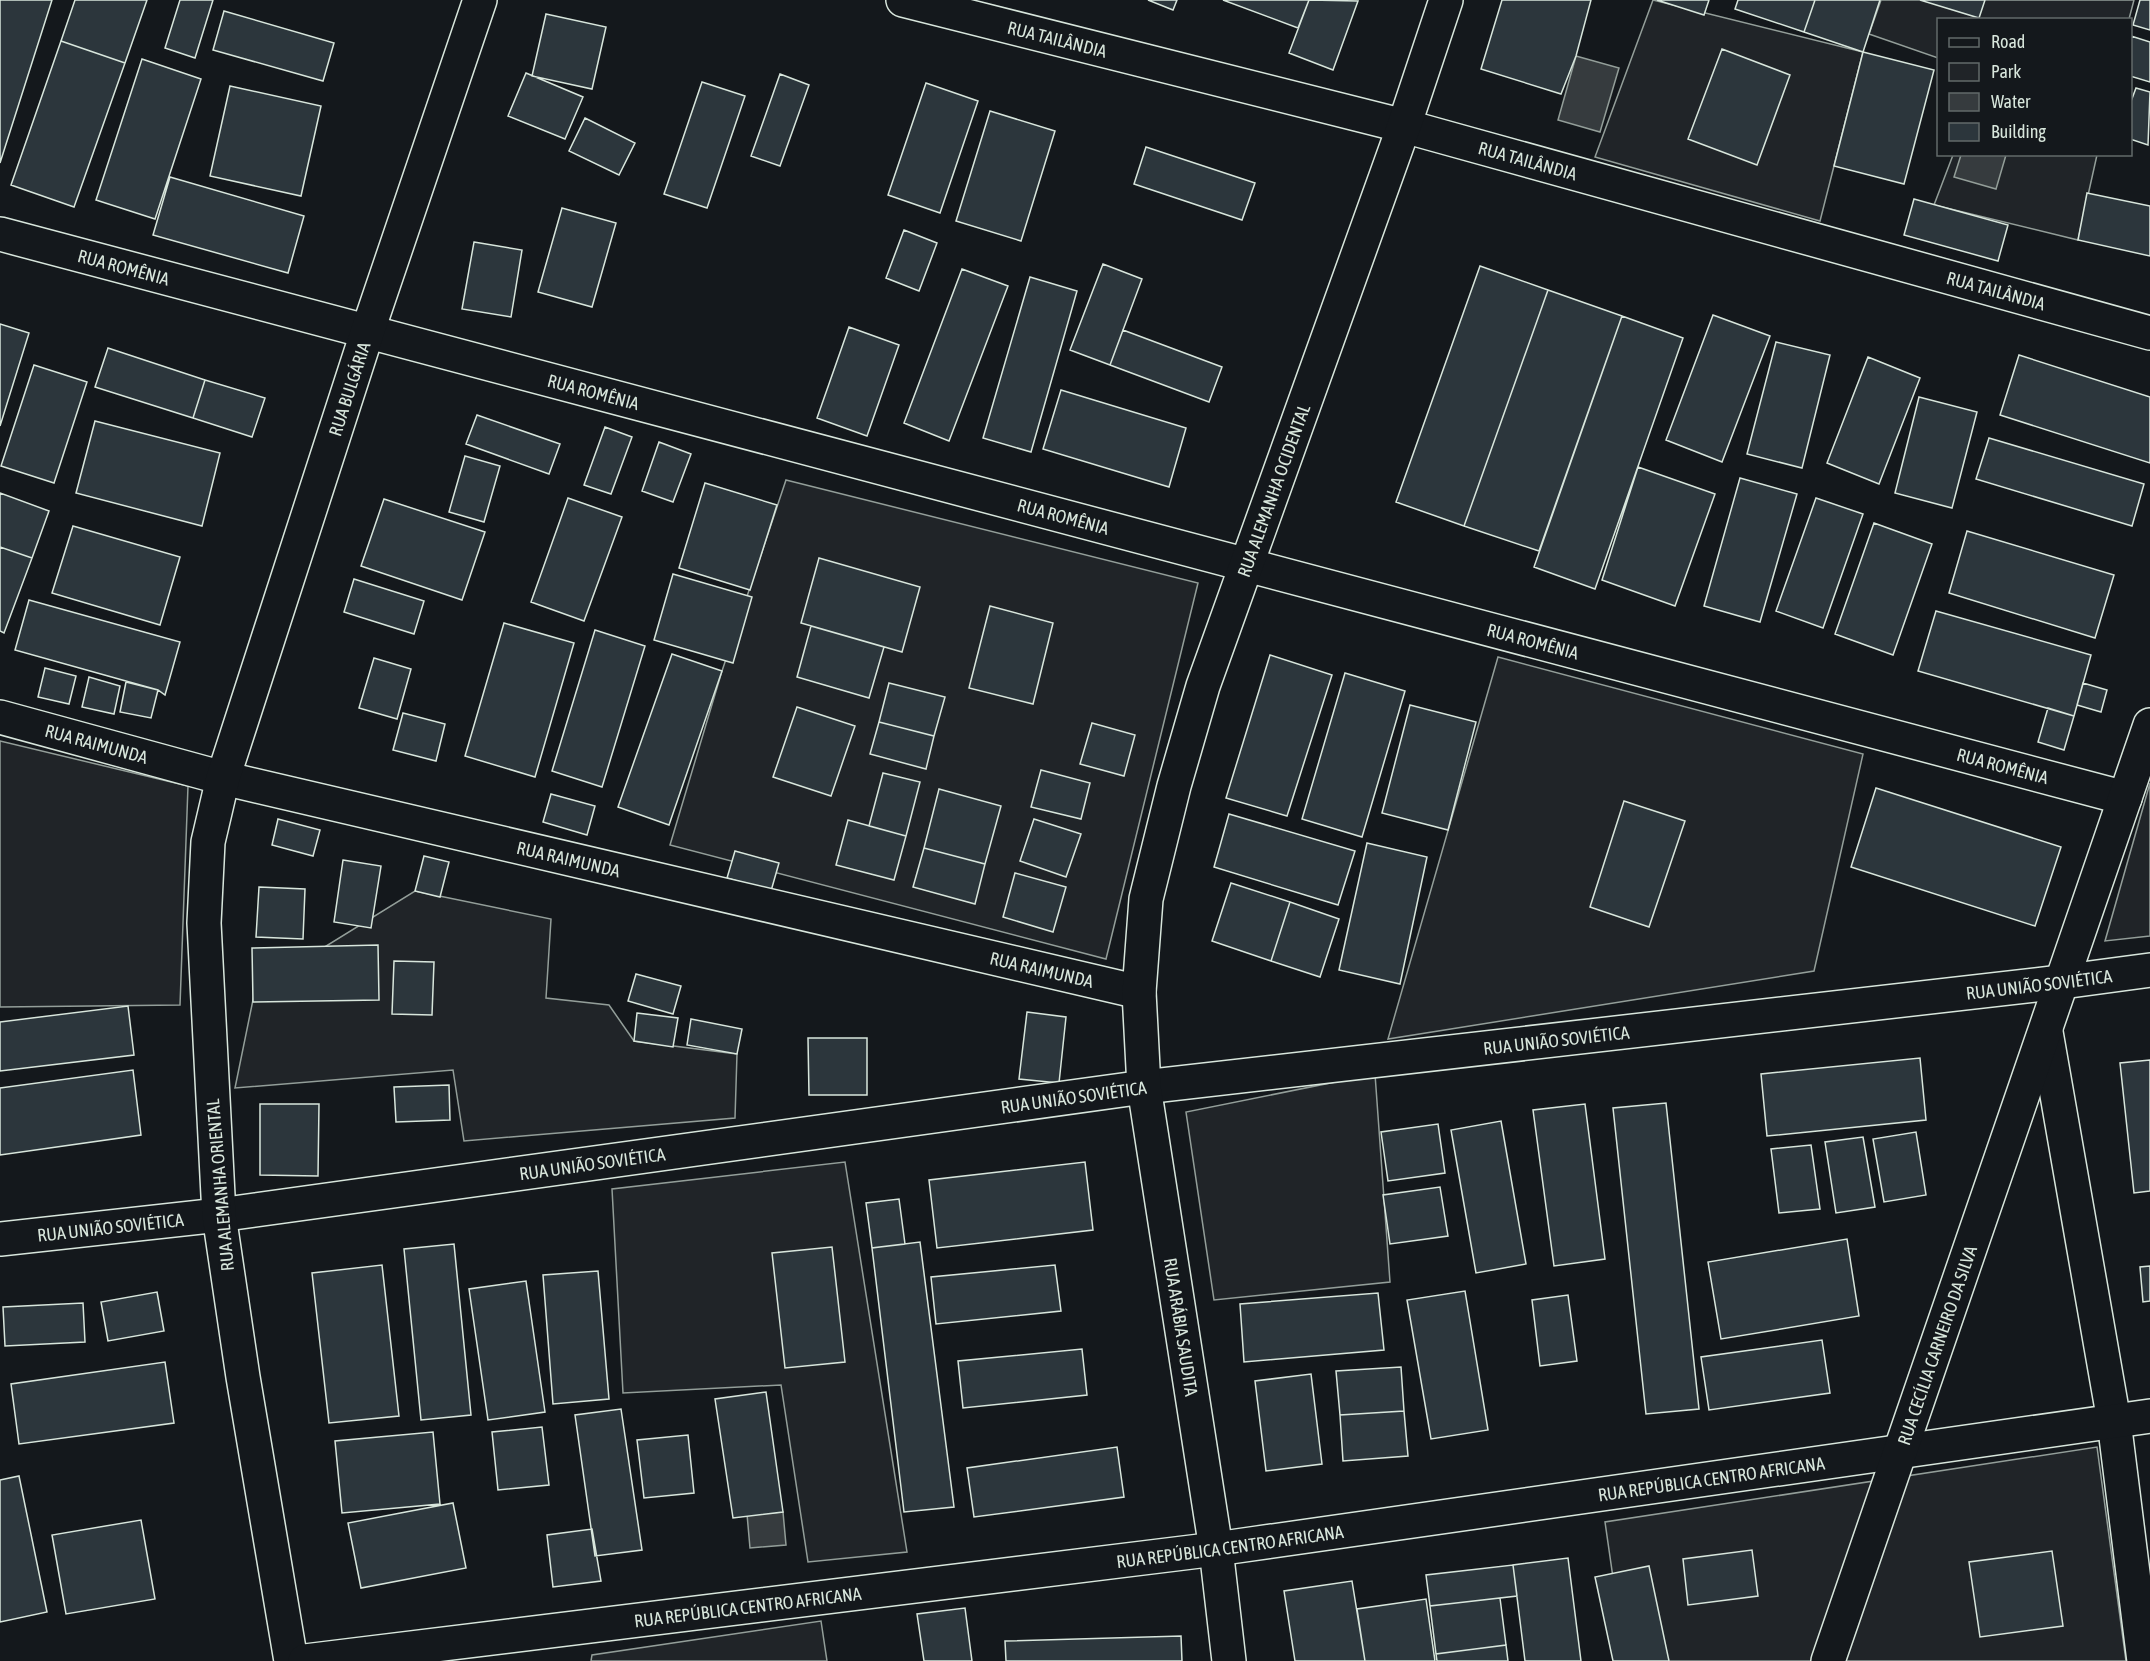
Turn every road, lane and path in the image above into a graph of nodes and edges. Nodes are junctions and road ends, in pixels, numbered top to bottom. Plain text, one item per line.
1 (480, 0) edge
2 (903, 0) edge
3 (1446, 0) edge
4 (1404, 126) junction
5 (0, 234) edge
6 (368, 330) junction
7 (2150, 333) edge
8 (1247, 567) junction
9 (0, 717) edge
10 (2150, 725) edge
11 (223, 778) junction
12 (2126, 798) junction
13 (2150, 970) edge
14 (2061, 982) junction
15 (1139, 992) junction
16 (2045, 1028) junction
17 (1144, 1087) junction
18 (219, 1215) junction
19 (0, 1239) edge
20 (2150, 1416) edge
21 (2114, 1421) junction
22 (1899, 1453) junction
23 (1216, 1549) junction
24 (291, 1661) edge
25 (305, 1661) edge
26 (1229, 1661) edge
27 (1828, 1661) edge
28 (2144, 1661) edge

1 - 6 street, RUA BULGÁRIA
2 - 4 street, RUA TAILÂNDIA
3 - 4 street, RUA ALEMANHA OCIDENTAL
4 - 7 street, RUA TAILÂNDIA
4 - 8 street, RUA ALEMANHA OCIDENTAL
5 - 6 street, RUA ROMÊNIA
6 - 8 street, RUA ROMÊNIA
6 - 11 street, RUA BULGÁRIA
8 - 12 street, RUA ROMÊNIA
8 - 15 street, RUA ALEMANHA OCIDENTAL
9 - 11 street, RUA RAIMUNDA
10 - 12 street, RUA CECÍLIA CARNEIRO DA SILVA
11 - 15 street, RUA RAIMUNDA
11 - 18 street, RUA ALEMANHA ORIENTAL
12 - 14 street, RUA CECÍLIA CARNEIRO DA SILVA
13 - 14 street, RUA UNIÃO SOVIÉTICA
14 - 16 street, RUA CECÍLIA CARNEIRO DA SILVA
14 - 17 street, RUA UNIÃO SOVIÉTICA
15 - 17 street, RUA ARÁBIA SAUDITA
16 - 21 street, RUA CECÍLIA CARNEIRO DA SILVA
16 - 22 street, RUA CECÍLIA CARNEIRO DA SILVA
17 - 18 street, RUA UNIÃO SOVIÉTICA
17 - 23 street, RUA ARÁBIA SAUDITA
18 - 19 street, RUA UNIÃO SOVIÉTICA
18 - 24 street, RUA ALEMANHA ORIENTAL
20 - 21 street, RUA REPÚBLICA CENTRO AFRICANA
21 - 22 street, RUA REPÚBLICA CENTRO AFRICANA
21 - 28 street, RUA CECÍLIA CARNEIRO DA SILVA
22 - 23 street, RUA REPÚBLICA CENTRO AFRICANA
22 - 27 street, RUA CECÍLIA CARNEIRO DA SILVA
23 - 25 street, RUA REPÚBLICA CENTRO AFRICANA
23 - 26 street, RUA ARÁBIA SAUDITA

